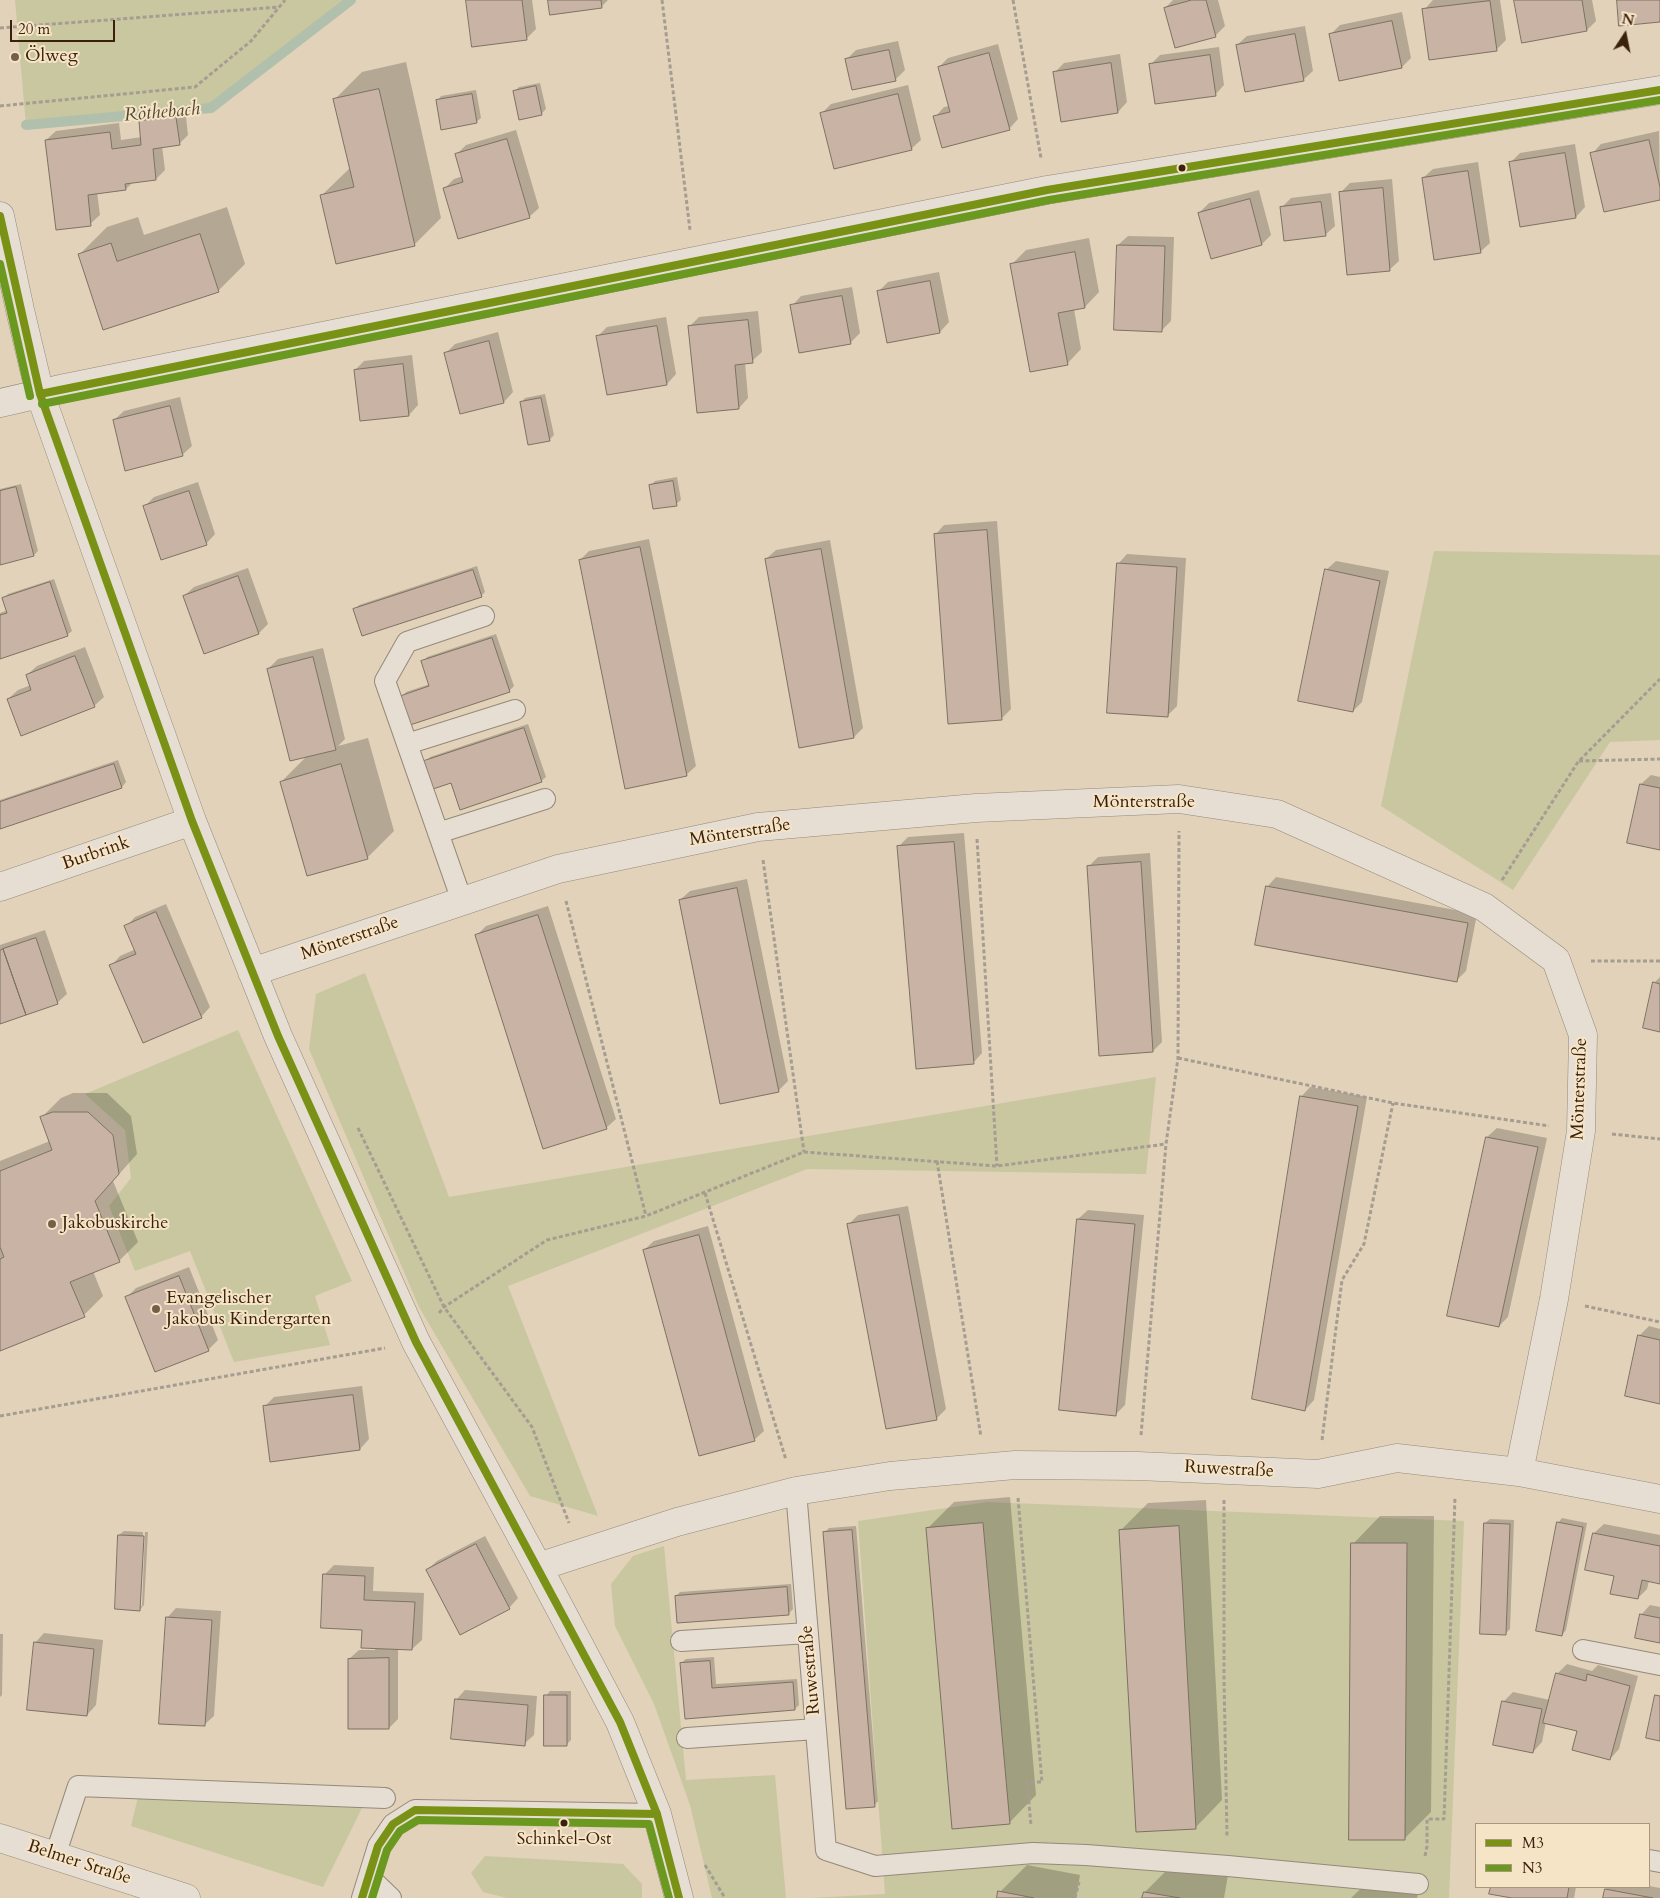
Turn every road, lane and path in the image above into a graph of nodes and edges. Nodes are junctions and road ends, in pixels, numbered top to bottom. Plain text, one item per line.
1 (285, 0) edge
2 (662, 0) edge
3 (1013, 0) edge
4 (280, 7) junction
5 (0, 28) edge
6 (1660, 90) edge
7 (0, 106) edge
8 (1047, 190) junction
9 (0, 216) edge
10 (693, 261) junction
11 (40, 394) junction
12 (0, 403) edge
13 (484, 616) dead end
14 (1660, 679) edge
15 (515, 710) dead end
16 (407, 744) junction
17 (1660, 759) edge
18 (1578, 762) junction
19 (545, 799) dead end
20 (1179, 799) junction
21 (976, 808) junction
22 (192, 821) junction
23 (758, 827) junction
24 (438, 833) junction
25 (558, 868) junction
26 (0, 887) edge
27 (462, 901) junction
28 (1484, 907) junction
29 (1556, 960) junction
30 (1660, 961) edge
31 (252, 972) junction
32 (1178, 1058) junction
33 (1393, 1103) junction
34 (1581, 1131) junction
35 (1660, 1139) edge
36 (1166, 1144) junction
37 (804, 1152) junction
38 (937, 1161) junction
39 (997, 1166) junction
40 (705, 1193) junction
41 (646, 1216) junction
42 (1554, 1299) junction
43 (444, 1308) junction
44 (1660, 1322) edge
45 (416, 1342) junction
46 (0, 1416) edge
47 (1015, 1464) junction
48 (1456, 1464) junction
49 (1138, 1466) junction
50 (986, 1467) junction
51 (1224, 1470) junction
52 (1519, 1472) junction
53 (1318, 1474) junction
54 (796, 1491) junction
55 (1660, 1499) edge
56 (580, 1552) junction
57 (538, 1567) junction
58 (808, 1633) junction
59 (681, 1642) dead end
60 (1583, 1650) dead end
61 (1660, 1665) edge
62 (816, 1729) junction
63 (687, 1738) dead end
64 (384, 1798) dead end
65 (657, 1814) junction
66 (0, 1838) edge
67 (1033, 1853) junction
68 (55, 1856) junction
69 (1228, 1866) junction
70 (369, 1877) junction
71 (1418, 1884) joint
72 (186, 1898) edge
73 (362, 1898) edge
74 (391, 1898) edge
75 (680, 1898) edge

1 - 4 path
2 - 10 path
3 - 8 path
4 - 5 path
4 - 7 path
6 - 8 street
8 - 10 street
9 - 11 street
10 - 11 street
11 - 12 street
11 - 22 street
13 - 16 lane
14 - 18 path
15 - 16 lane
16 - 24 lane
17 - 18 path
18 - 28 path
19 - 24 lane
20 - 21 street, Mönterstraße
20 - 28 street, Mönterstraße
20 - 32 path
21 - 23 street, Mönterstraße
21 - 39 path
22 - 26 street, Burbrink
22 - 31 street
23 - 25 street, Mönterstraße
23 - 37 path
24 - 27 lane
25 - 27 street, Mönterstraße
25 - 41 path
27 - 31 street, Mönterstraße
28 - 29 street, Mönterstraße
29 - 30 path
29 - 34 street, Mönterstraße
31 - 45 street
32 - 33 path
32 - 36 path
33 - 34 path
33 - 53 path
34 - 35 path
34 - 42 street, Mönterstraße
36 - 39 path
36 - 49 path
37 - 38 path
37 - 40 path
38 - 39 path
38 - 50 path
40 - 41 path
40 - 54 path
41 - 43 path
42 - 44 path
42 - 52 street, Mönterstraße
43 - 45 path
43 - 56 path
45 - 46 path
45 - 57 street
47 - 49 street, Ruwestraße
47 - 50 street, Ruwestraße
47 - 67 path
48 - 52 street, Ruwestraße
48 - 53 street, Ruwestraße
48 - 71 path
49 - 51 street, Ruwestraße
50 - 54 street, Ruwestraße
51 - 53 street, Ruwestraße
51 - 69 path
52 - 55 street, Ruwestraße
54 - 56 street, Ruwestraße
54 - 58 lane, Ruwestraße
56 - 57 street, Ruwestraße
57 - 65 street
58 - 59 lane
58 - 62 lane, Ruwestraße
60 - 61 lane
62 - 63 lane
62 - 67 lane, Ruwestraße
64 - 68 lane
65 - 70 lane
65 - 75 street
66 - 68 street, Belmer Straße
67 - 69 lane
68 - 72 street, Belmer Straße
69 - 71 lane
70 - 73 lane
70 - 74 lane

